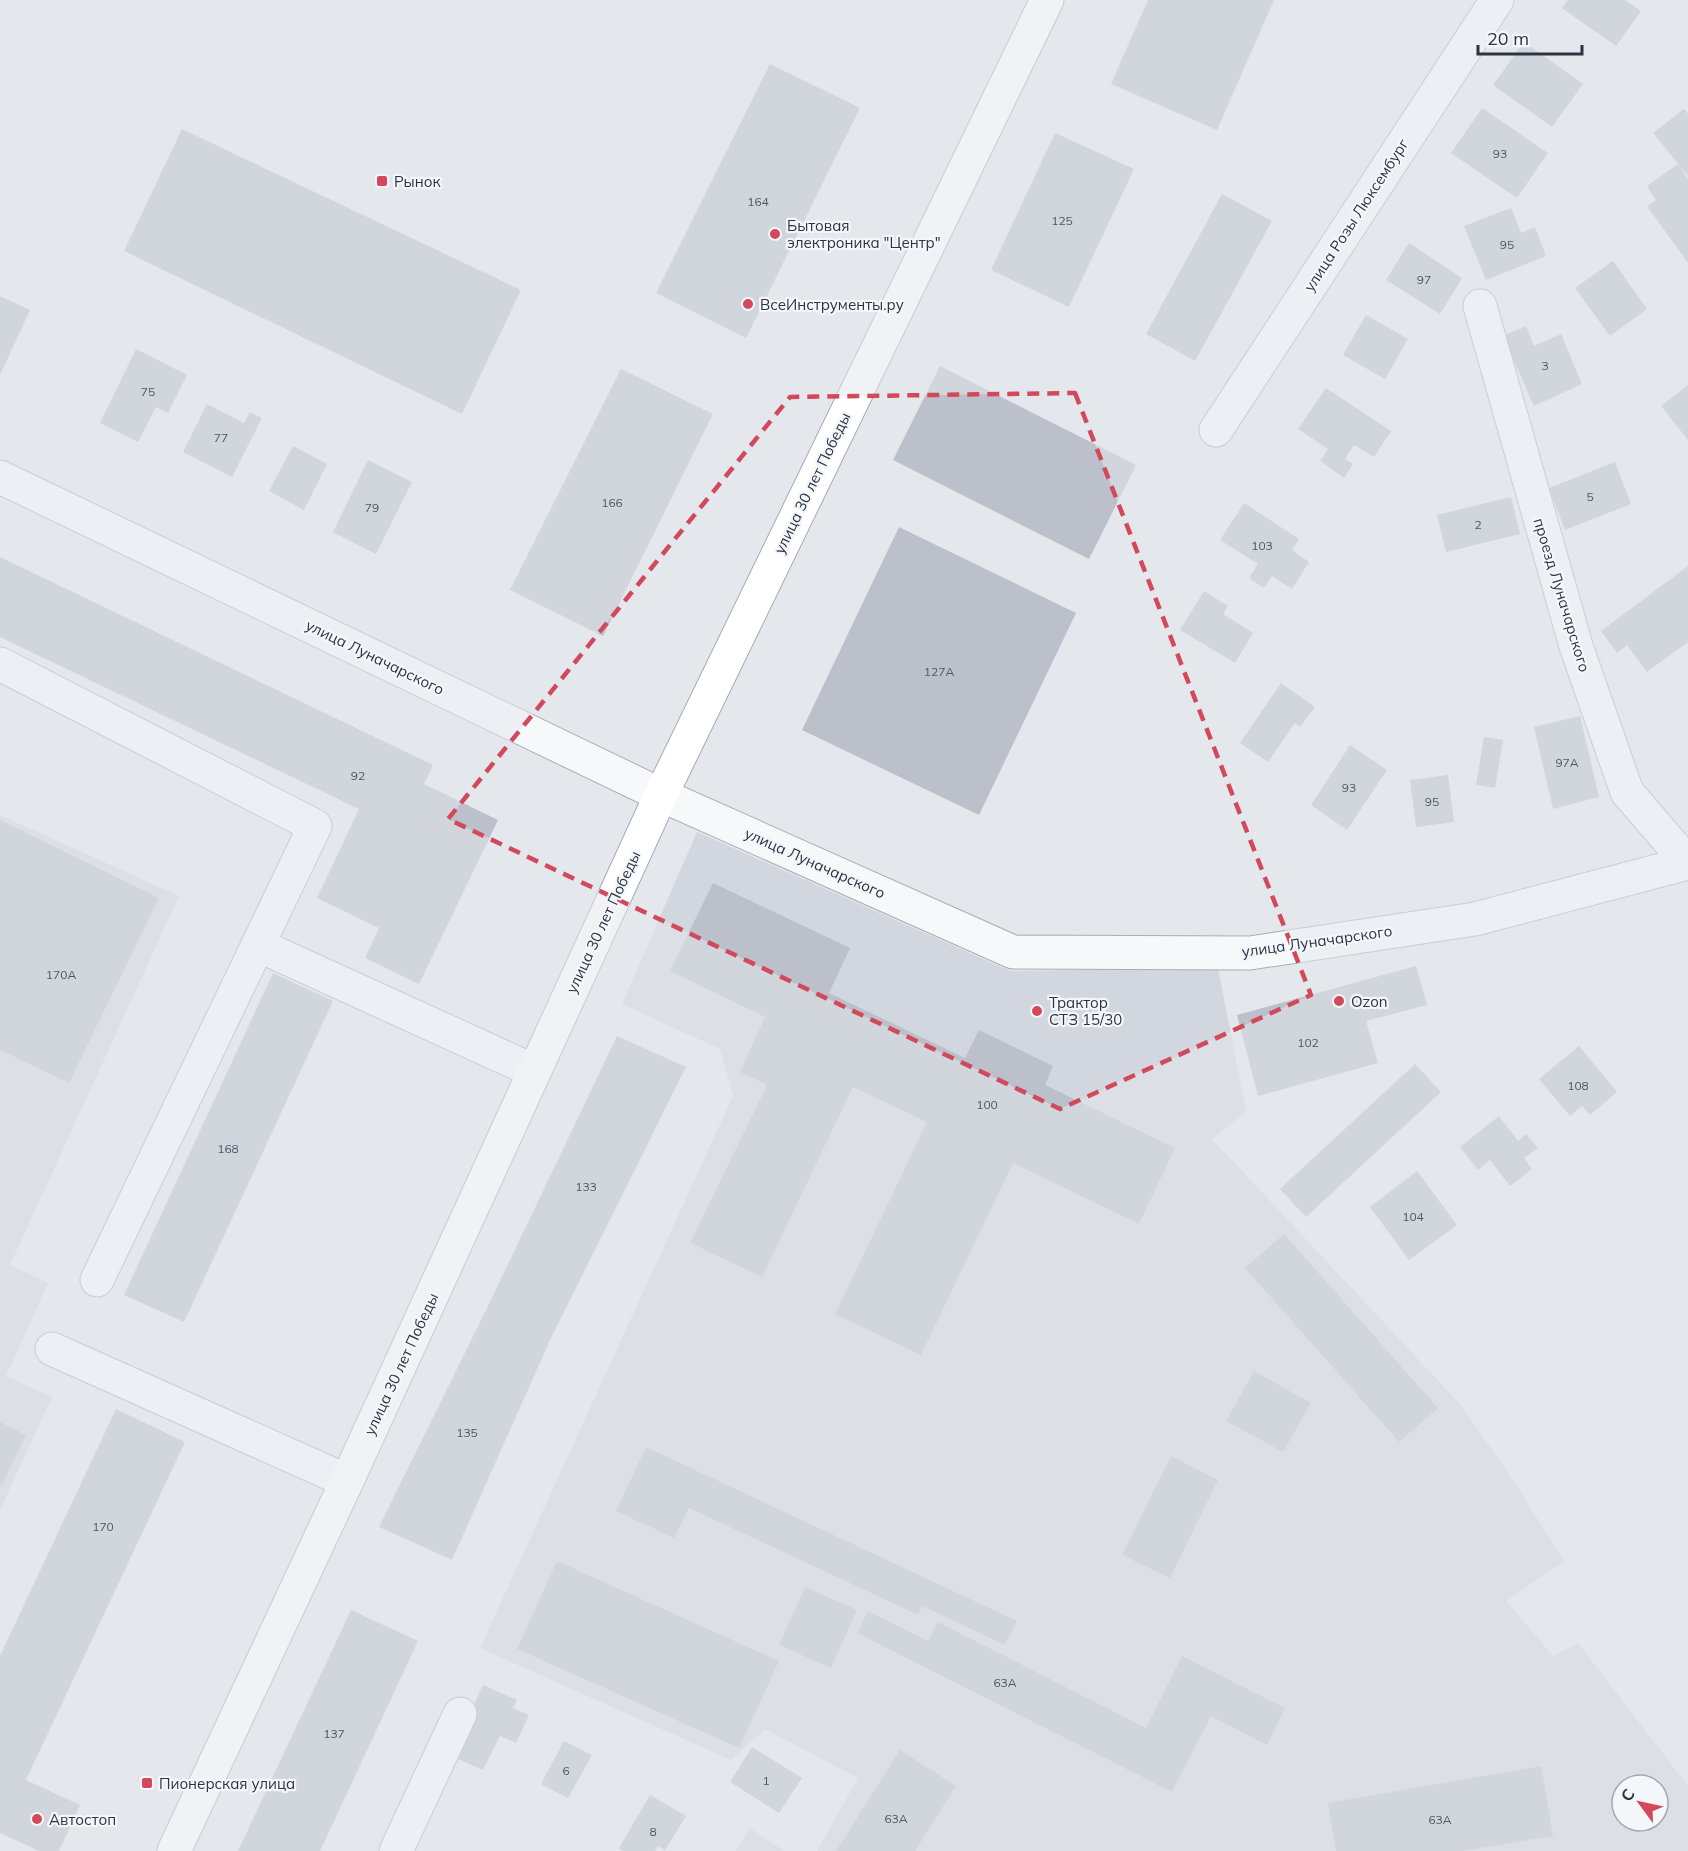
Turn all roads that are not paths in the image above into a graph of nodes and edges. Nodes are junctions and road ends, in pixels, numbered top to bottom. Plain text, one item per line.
1 (1047, 0) edge
2 (1497, 0) edge
3 (1480, 306) dead end
4 (1216, 430) dead end
5 (0, 477) edge
6 (0, 664) edge
7 (661, 795) junction
8 (1688, 863) edge
9 (258, 945) junction
10 (534, 1071) junction
11 (97, 1280) dead end
12 (52, 1348) dead end
13 (347, 1481) junction
14 (460, 1714) dead end
15 (174, 1851) edge
16 (396, 1851) edge

1 - 7 main road, улица 30 лет Победы
2 - 4 street, улица Розы Люксембург
3 - 8 street, проезд Луначарского
5 - 7 street, улица Луначарского
6 - 9 street
7 - 8 street, улица Луначарского
7 - 10 main road, улица 30 лет Победы
9 - 10 street
9 - 11 street
10 - 13 main road, улица 30 лет Победы
12 - 13 street
13 - 15 main road, улица 30 лет Победы
14 - 16 street

